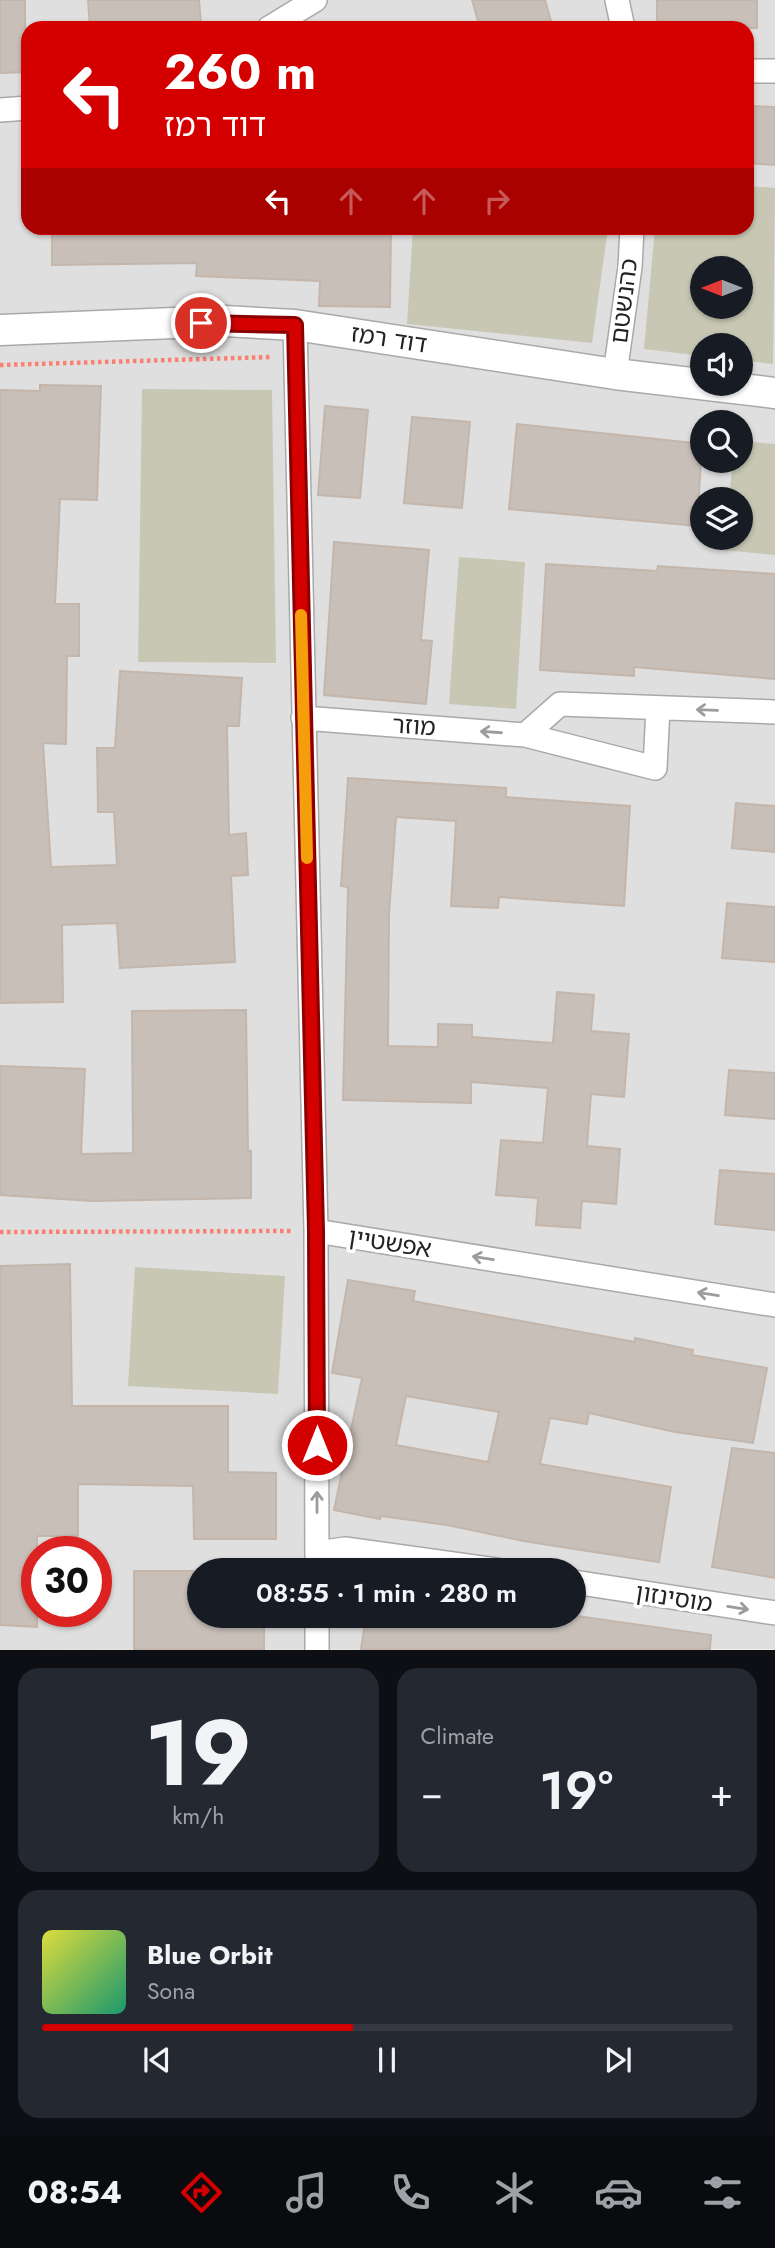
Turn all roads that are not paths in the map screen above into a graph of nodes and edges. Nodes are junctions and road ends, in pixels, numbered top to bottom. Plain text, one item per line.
1 (315, 0) edge
2 (617, 0) edge
3 (280, 21) edge
4 (622, 21) edge
5 (754, 71) edge
6 (775, 71) edge
7 (21, 108) edge
8 (0, 110) edge
9 (632, 235) edge
10 (295, 325) junction
11 (0, 330) edge
12 (615, 374) junction
13 (775, 393) edge
14 (658, 708) junction
15 (775, 712) edge
16 (303, 718) junction
17 (525, 735) junction
18 (316, 1231) junction
19 (775, 1305) edge
20 (317, 1558) edge
21 (324, 1558) edge
22 (420, 1558) edge
23 (586, 1584) edge
24 (775, 1614) edge
25 (317, 1628) edge
26 (317, 1650) edge

1 - 3 street
2 - 4 street
5 - 6 street
7 - 8 street
9 - 12 street, כהנשטם
10 - 11 street, דוד רמז
10 - 12 street, דוד רמז
10 - 16 street
12 - 13 street, דוד רמז
15 -> 14 street
14 - 17 street
14 - 17 street, מוזר
17 -> 16 street, מוזר
16 - 18 street
19 -> 18 street, אפשטיין
20 -> 18 street
21 - 22 street
23 -> 24 street, מוסינזון
25 - 26 street

